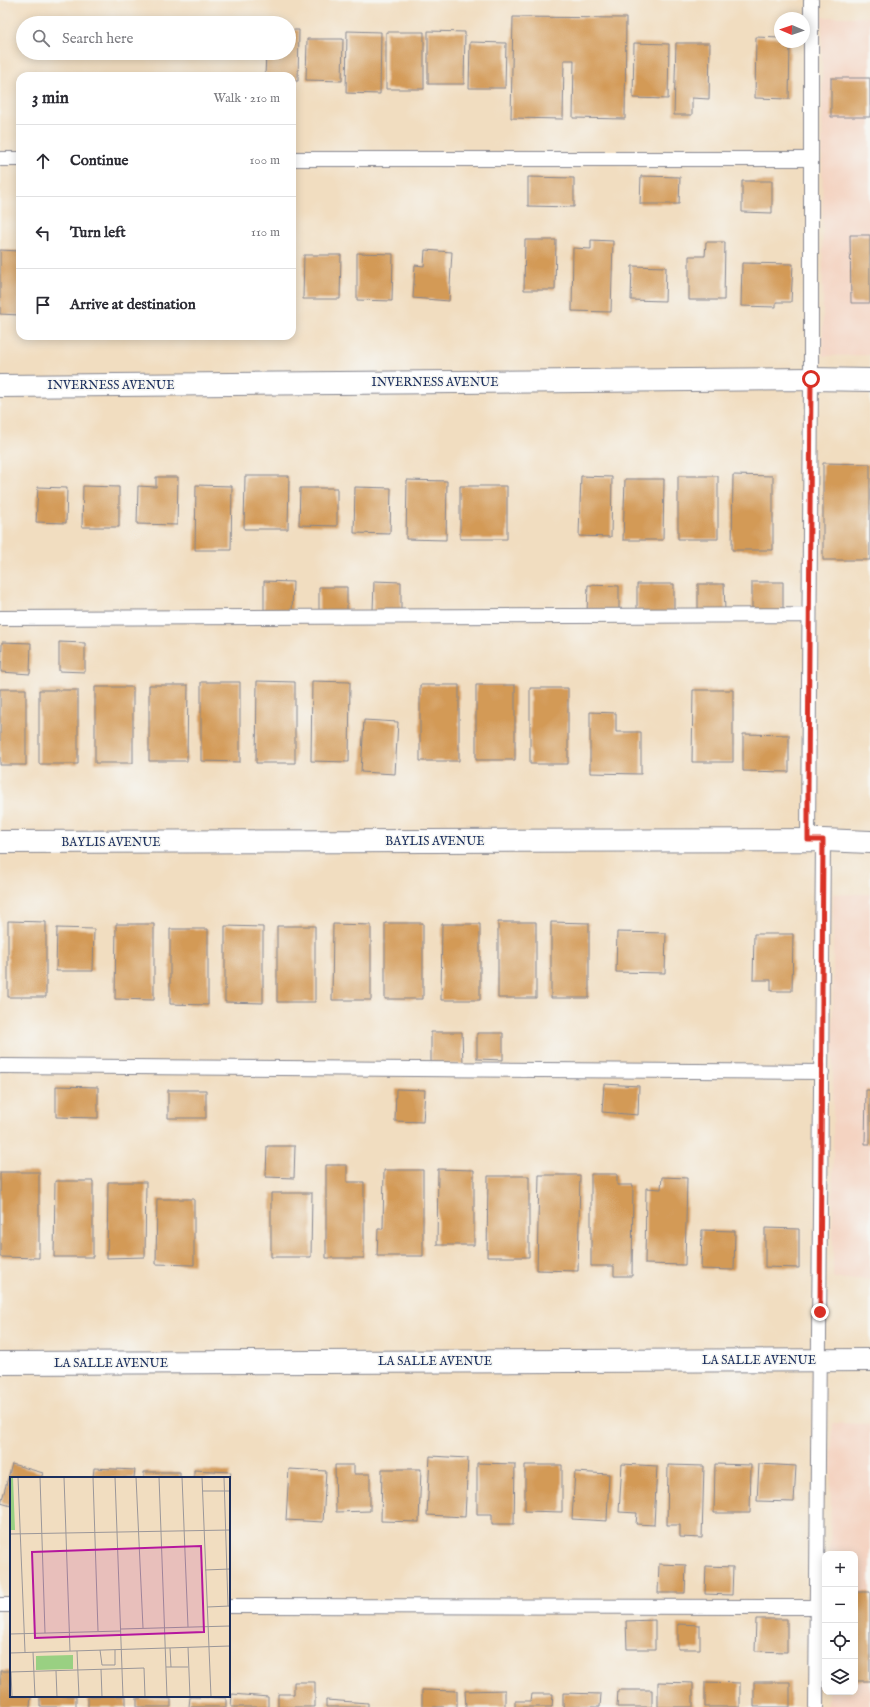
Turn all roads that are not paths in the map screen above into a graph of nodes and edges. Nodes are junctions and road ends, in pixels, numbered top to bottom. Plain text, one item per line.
1 (811, 0) edge
2 (811, 158) junction
3 (0, 159) edge
4 (16, 159) edge
5 (296, 159) edge
6 (811, 379) junction
7 (870, 380) edge
8 (0, 386) edge
9 (809, 615) junction
10 (0, 618) edge
11 (816, 840) junction
12 (0, 842) edge
13 (870, 842) edge
14 (0, 1066) edge
15 (822, 1072) junction
16 (820, 1360) junction
17 (870, 1360) edge
18 (0, 1363) edge
19 (230, 1606) edge
20 (817, 1607) junction
21 (816, 1707) edge

1 - 2 lane
2 - 5 lane
2 - 6 lane
3 - 4 lane
6 - 7 street, INVERNESS AVENUE
6 - 8 street, INVERNESS AVENUE
6 - 9 lane
9 - 10 lane
9 - 11 lane
11 - 12 street, BAYLIS AVENUE
11 - 13 street, BAYLIS AVENUE
11 - 15 lane
14 - 15 lane
15 - 16 lane
16 - 17 street, LA SALLE AVENUE
16 - 18 street, LA SALLE AVENUE
16 - 20 lane
19 - 20 lane
20 - 21 lane

